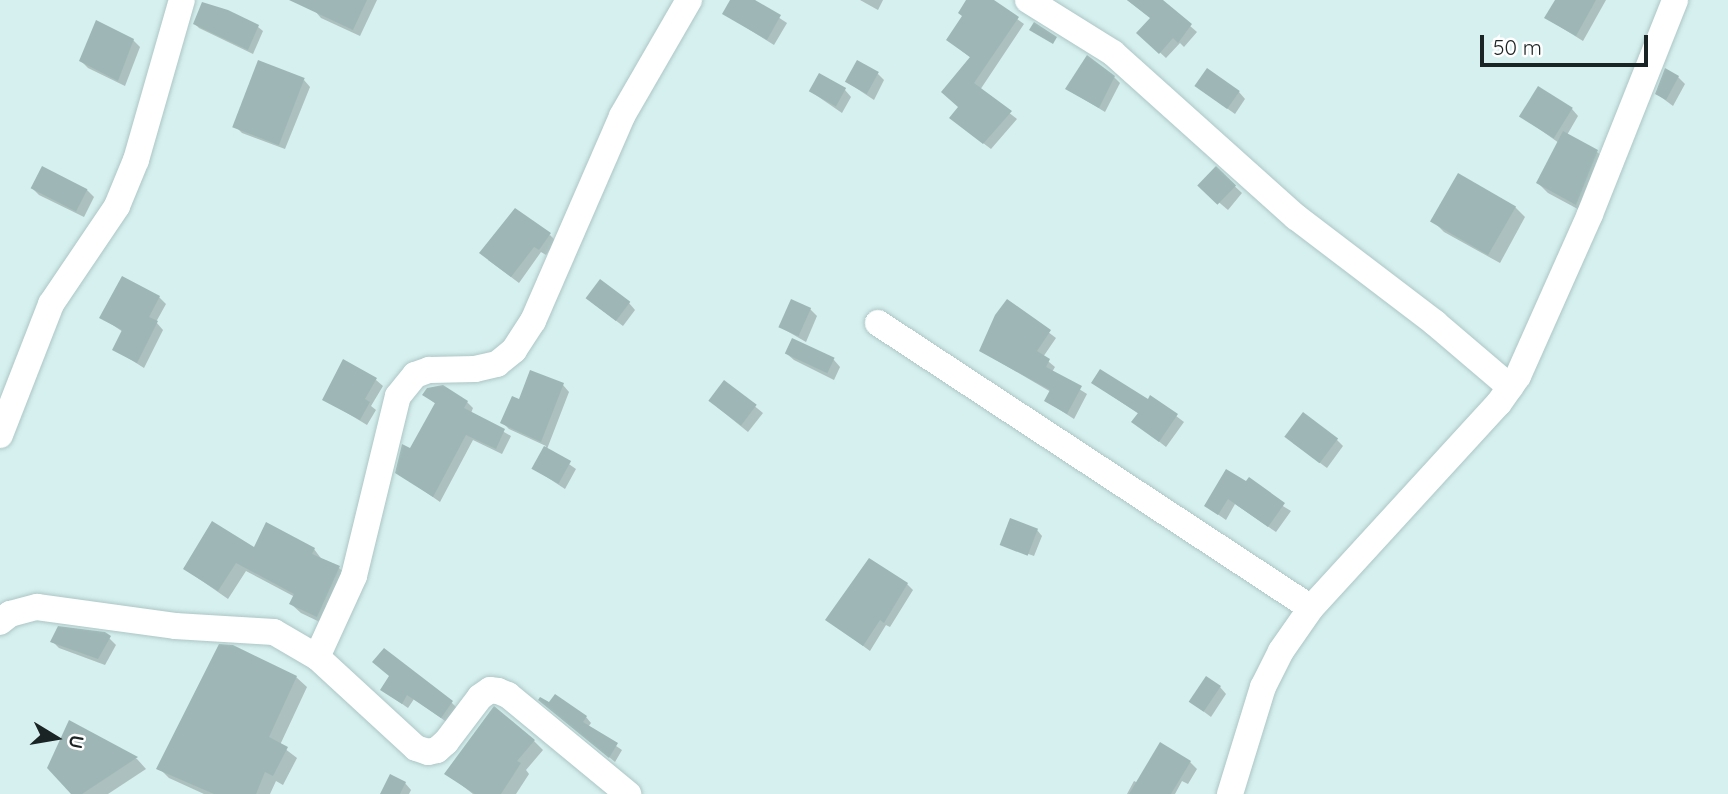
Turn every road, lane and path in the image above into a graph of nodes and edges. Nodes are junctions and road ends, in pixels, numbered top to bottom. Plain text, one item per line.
1 (182, 0) edge
2 (689, 0) edge
3 (1028, 0) edge
4 (1675, 0) edge
5 (878, 323) dead end
6 (1510, 387) junction
7 (0, 435) edge
8 (1311, 608) junction
9 (0, 622) edge
10 (317, 657) junction
11 (628, 794) edge
12 (1230, 794) edge

1 - 7 street
2 - 10 street
3 - 6 street
4 - 6 street
5 - 8 street
6 - 8 street
8 - 12 street
9 - 10 street
10 - 11 street

